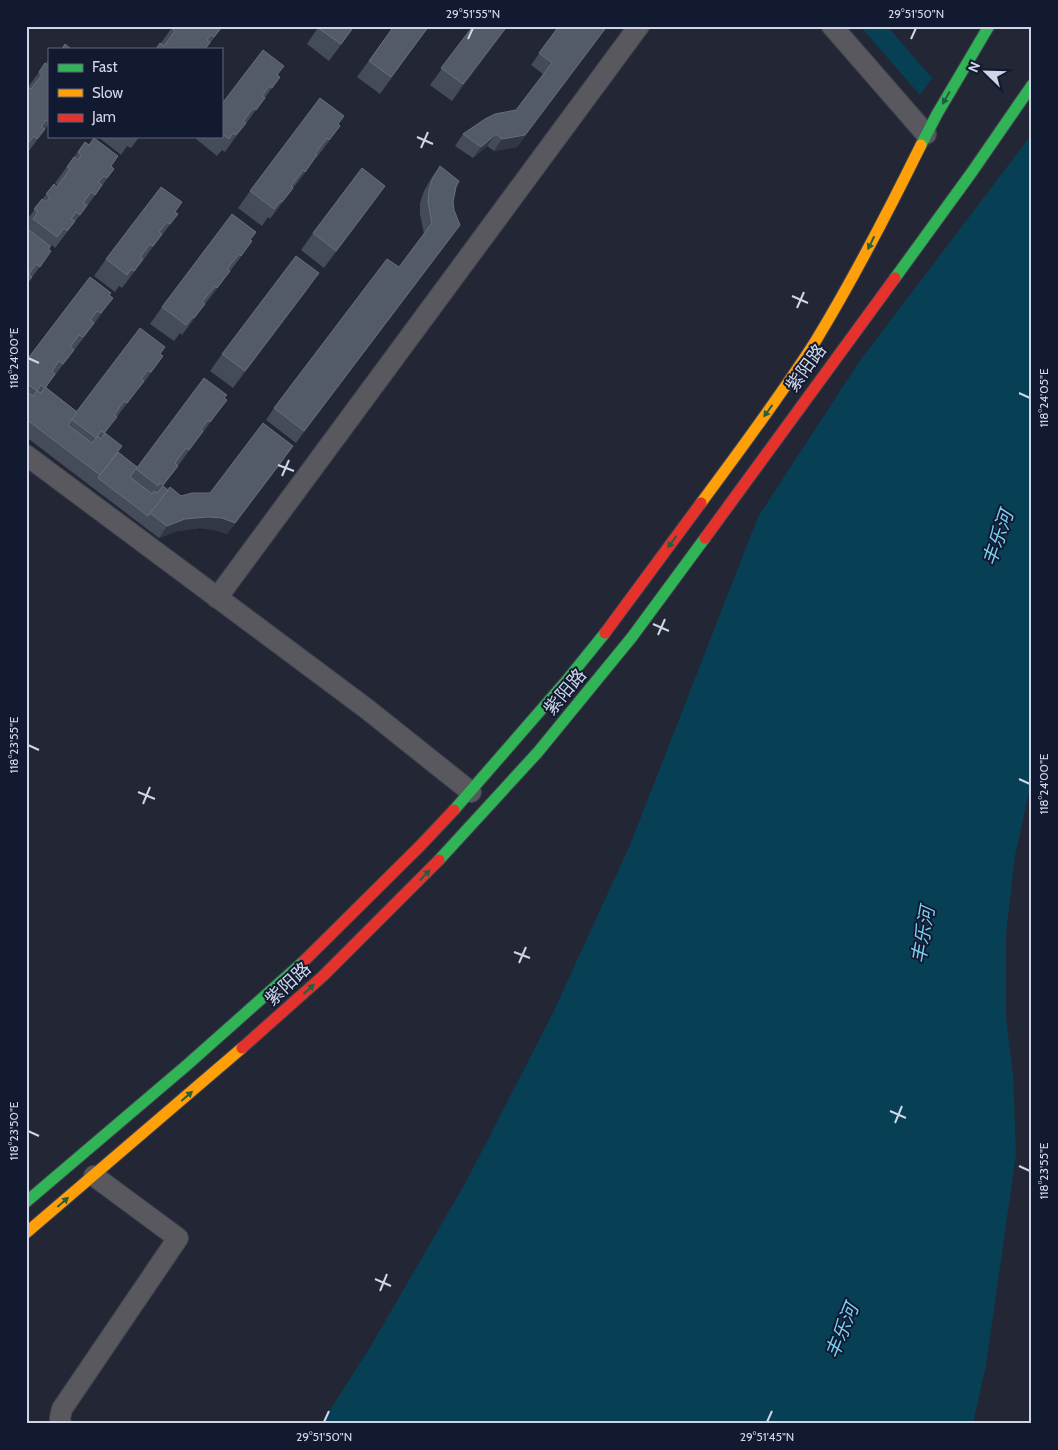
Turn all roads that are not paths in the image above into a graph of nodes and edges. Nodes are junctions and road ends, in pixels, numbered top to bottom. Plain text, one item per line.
1 (639, 26) edge
2 (832, 26) edge
3 (989, 26) edge
4 (1032, 85) edge
5 (926, 134) junction
6 (26, 455) edge
7 (217, 598) junction
8 (471, 792) junction
9 (94, 1176) junction
10 (26, 1202) edge
11 (26, 1233) edge
12 (62, 1424) edge

1 - 7 street
2 - 5 street
3 -> 5 main road, 紫阳路
9 -> 4 main road, 紫阳路
5 -> 8 main road, 紫阳路
6 - 7 street
7 - 8 street
8 - 10 main road, 紫阳路
11 -> 9 main road, 紫阳路
9 - 12 street

